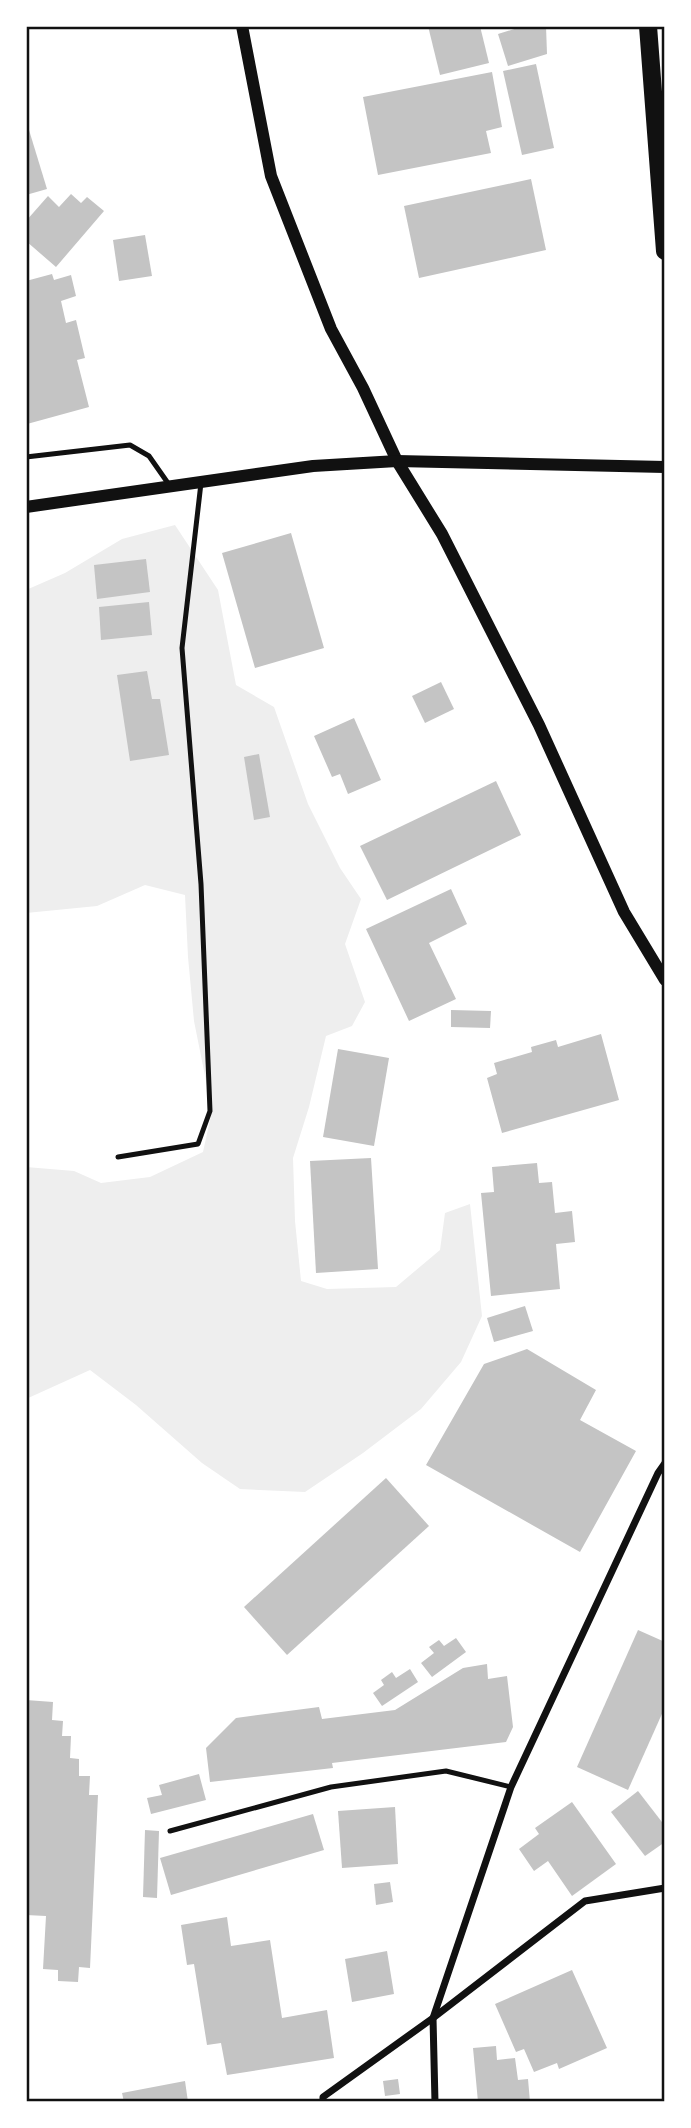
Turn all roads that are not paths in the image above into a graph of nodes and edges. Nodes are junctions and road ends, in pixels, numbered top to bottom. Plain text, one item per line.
1 (243, 26) edge
2 (648, 26) edge
3 (665, 251) edge
4 (26, 457) edge
5 (397, 461) junction
6 (665, 467) edge
7 (201, 482) junction
8 (170, 486) junction
9 (26, 507) edge
10 (665, 980) edge
11 (118, 1157) dead end
12 (665, 1463) edge
13 (511, 1787) junction
14 (170, 1831) dead end
15 (665, 1888) edge
16 (433, 2018) junction
17 (323, 2102) edge
18 (435, 2102) edge

1 - 5 street
2 - 3 main road
4 - 8 lane
5 - 6 street
5 - 7 street
5 - 10 street
7 - 8 street
7 - 11 lane
8 - 9 street
12 - 13 street
13 - 14 lane
13 - 16 street
15 - 16 street
16 - 17 street
16 - 18 street

